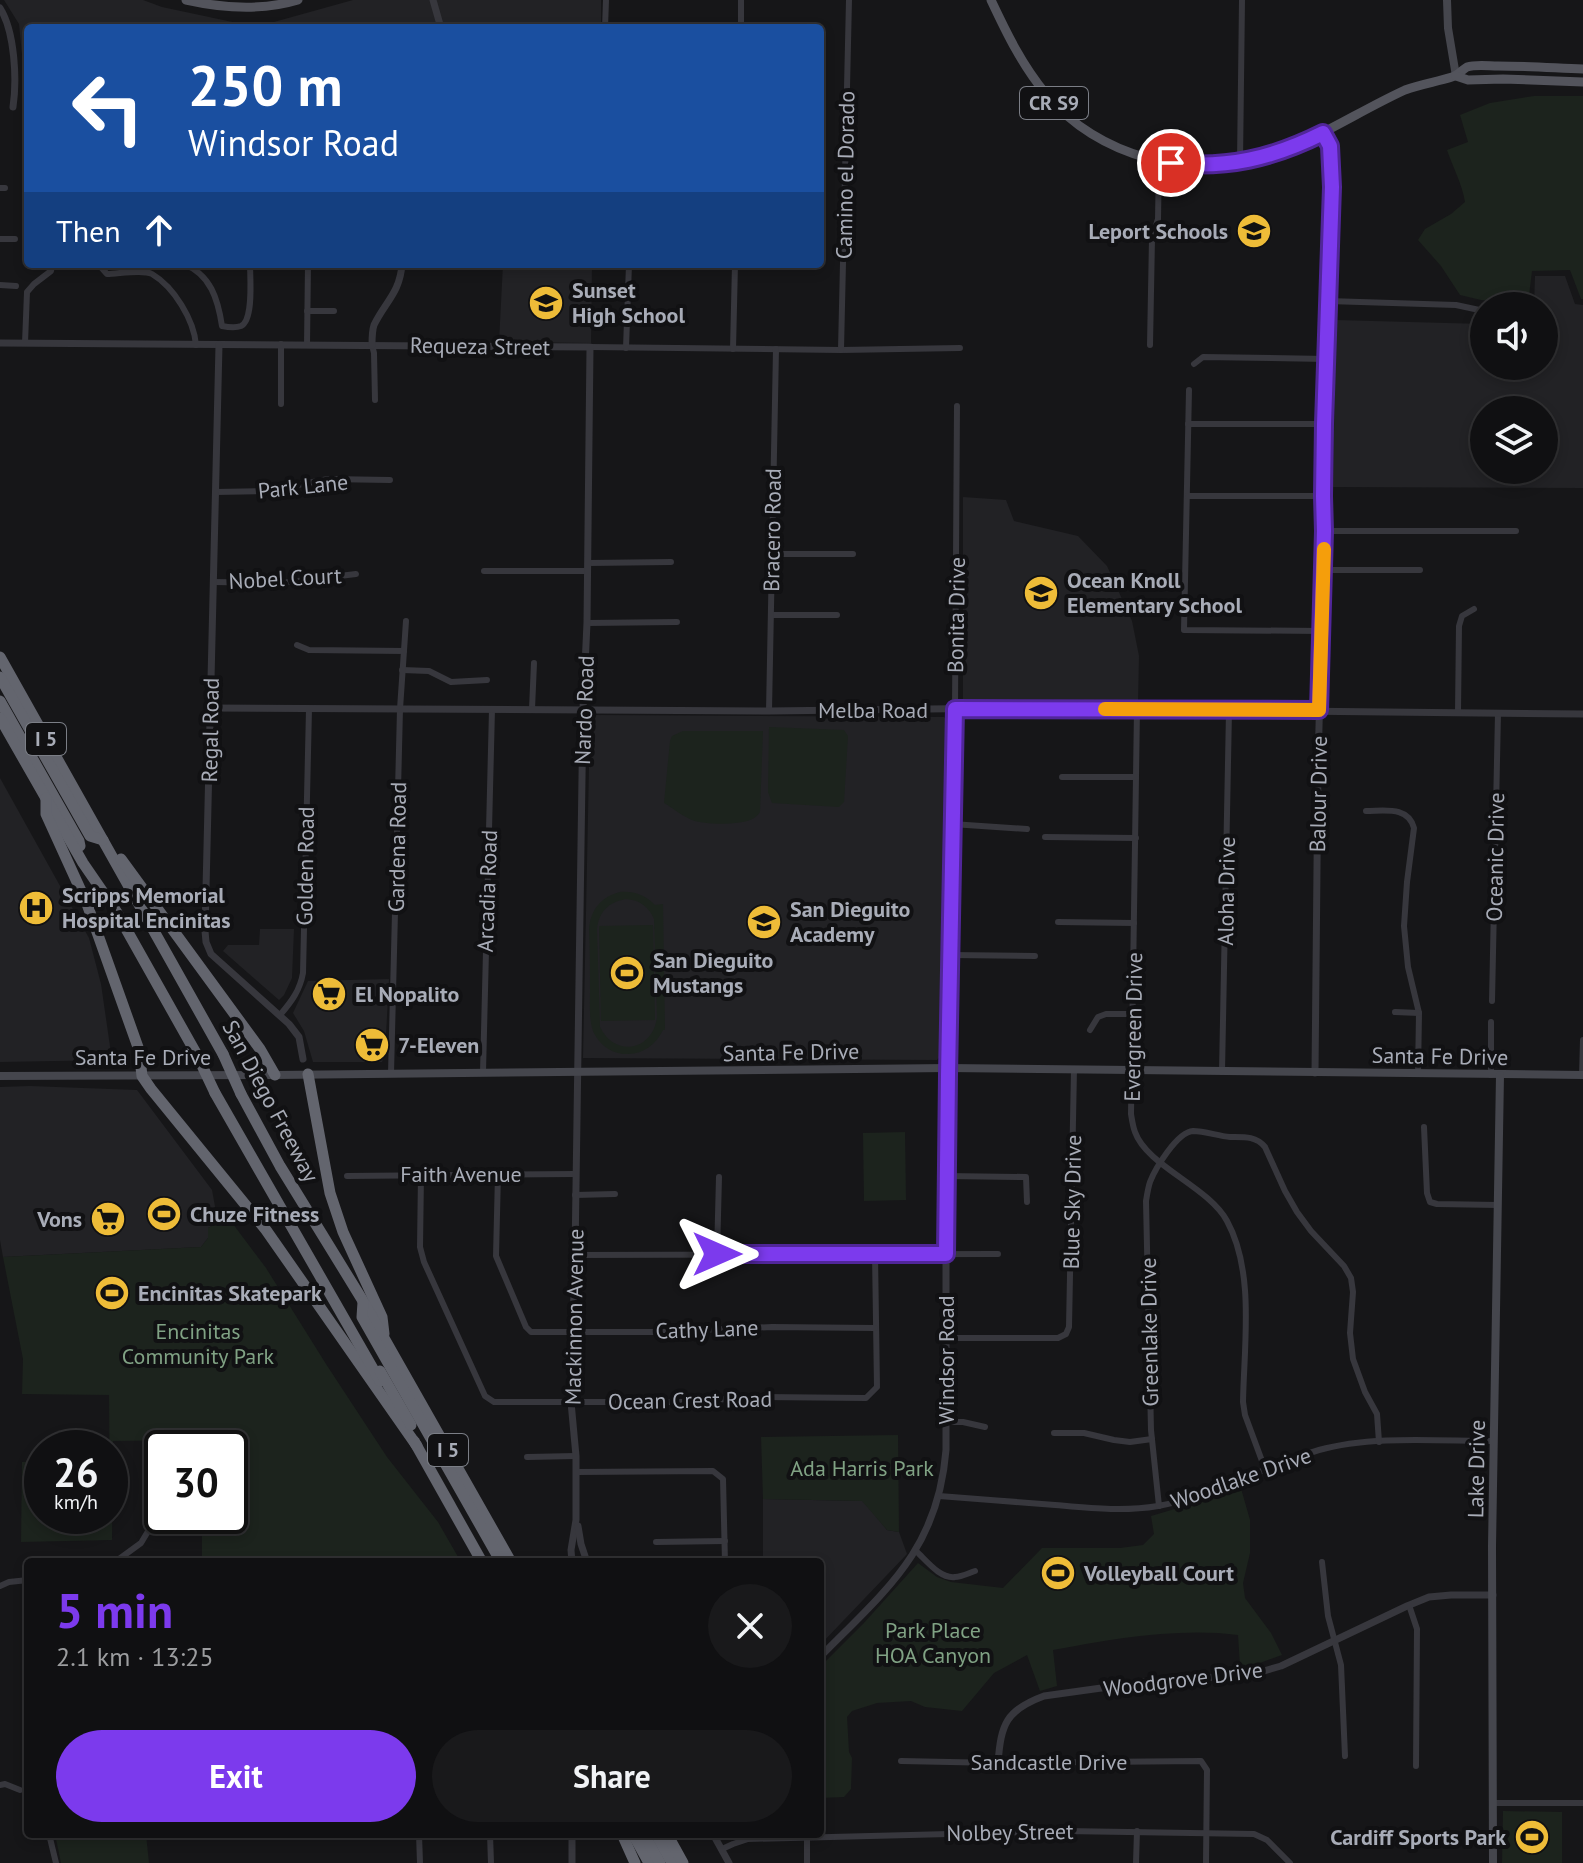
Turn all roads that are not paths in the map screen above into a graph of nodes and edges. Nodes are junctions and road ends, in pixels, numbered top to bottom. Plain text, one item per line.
1 (186, 0) edge
2 (298, 0) edge
3 (433, 0) edge
4 (606, 0) edge
5 (741, 0) edge
6 (849, 0) edge
7 (991, 0) edge
8 (1242, 0) edge
9 (1447, 0) edge
10 (0, 8) edge
11 (440, 24) edge
12 (605, 24) edge
13 (741, 24) edge
14 (1583, 69) edge
15 (1456, 76) junction
16 (1583, 82) edge
17 (13, 107) dead end
18 (1323, 133) junction
19 (1159, 161) junction
20 (1240, 162) junction
21 (0, 239) edge
22 (15, 239) dead end
23 (52, 268) edge
24 (102, 268) edge
25 (190, 268) edge
26 (250, 268) edge
27 (308, 268) edge
28 (401, 268) edge
29 (629, 268) edge
30 (735, 268) edge
31 (0, 285) edge
32 (16, 286) dead end
33 (1328, 301) junction
34 (1470, 308) edge
35 (307, 311) junction
36 (334, 311) dead end
37 (222, 326) junction
38 (0, 343) edge
39 (25, 343) junction
40 (281, 344) junction
41 (196, 345) junction
42 (219, 345) junction
43 (307, 345) junction
44 (372, 345) junction
45 (1150, 345) dead end
46 (590, 347) junction
47 (626, 348) junction
48 (960, 348) dead end
49 (733, 349) junction
50 (776, 349) junction
51 (841, 350) junction
52 (1327, 359) junction
53 (1194, 364) dead end
54 (1189, 390) dead end
55 (375, 400) dead end
56 (281, 404) dead end
57 (957, 406) dead end
58 (1188, 424) junction
59 (1324, 424) junction
60 (390, 480) dead end
61 (216, 492) junction
62 (1188, 496) junction
63 (1323, 496) junction
64 (1324, 531) junction
65 (1516, 531) dead end
66 (772, 554) junction
67 (853, 554) dead end
68 (671, 562) dead end
69 (588, 567) junction
70 (1324, 570) junction
71 (1420, 570) dead end
72 (484, 571) dead end
73 (356, 574) dead end
74 (214, 582) junction
75 (1474, 609) dead end
76 (771, 615) junction
77 (837, 615) dead end
78 (406, 621) dead end
79 (677, 622) dead end
80 (587, 623) junction
81 (1322, 631) junction
82 (297, 645) dead end
83 (404, 651) junction
84 (0, 657) edge
85 (534, 663) dead end
86 (402, 670) junction
87 (0, 677) edge
88 (487, 680) dead end
89 (0, 701) edge
90 (211, 708) junction
91 (309, 709) junction
92 (400, 709) junction
93 (492, 709) junction
94 (532, 709) junction
95 (583, 709) junction
96 (955, 709) junction
97 (1137, 709) junction
98 (1319, 710) junction
99 (769, 711) junction
100 (1229, 711) junction
101 (1458, 712) junction
102 (1498, 713) junction
103 (1583, 714) edge
104 (0, 718) edge
105 (1062, 777) dead end
106 (1136, 777) junction
107 (46, 798) junction
108 (1366, 811) dead end
109 (92, 820) junction
110 (952, 824) junction
111 (1027, 829) dead end
112 (1045, 837) dead end
113 (1136, 838) junction
114 (103, 840) junction
115 (83, 863) junction
116 (1058, 922) dead end
117 (1134, 923) junction
118 (950, 955) junction
119 (1035, 956) dead end
120 (1492, 1001) dead end
121 (1395, 1012) dead end
122 (1419, 1013) junction
123 (1133, 1014) junction
124 (280, 1015) junction
125 (1491, 1022) dead end
126 (1090, 1030) dead end
127 (1583, 1040) edge
128 (303, 1059) joint
129 (948, 1068) junction
130 (1074, 1069) junction
131 (1131, 1070) junction
132 (483, 1072) junction
133 (578, 1072) junction
134 (1222, 1072) junction
135 (1315, 1073) junction
136 (308, 1074) junction
137 (391, 1074) junction
138 (1418, 1074) junction
139 (275, 1075) junction
140 (1496, 1075) junction
141 (1583, 1075) edge
142 (0, 1076) edge
143 (142, 1076) junction
144 (1424, 1127) dead end
145 (1161, 1162) junction
146 (421, 1174) junction
147 (498, 1174) junction
148 (575, 1174) junction
149 (347, 1176) dead end
150 (946, 1176) junction
151 (719, 1177) dead end
152 (615, 1194) dead end
153 (575, 1195) junction
154 (1027, 1202) dead end
155 (1498, 1205) junction
156 (717, 1254) junction
157 (875, 1254) junction
158 (946, 1254) junction
159 (998, 1254) dead end
160 (575, 1255) junction
161 (363, 1301) junction
162 (342, 1315) junction
163 (875, 1328) junction
164 (572, 1330) junction
165 (946, 1338) junction
166 (385, 1339) junction
167 (571, 1402) junction
168 (946, 1422) junction
169 (985, 1427) dead end
170 (1054, 1433) dead end
171 (1152, 1439) junction
172 (1494, 1441) junction
173 (1379, 1442) junction
174 (417, 1446) junction
175 (576, 1456) junction
176 (527, 1457) dead end
177 (1265, 1469) junction
178 (576, 1472) junction
179 (939, 1496) junction
180 (1159, 1506) junction
181 (576, 1520) junction
182 (146, 1534) edge
183 (725, 1541) junction
184 (656, 1542) dead end
185 (916, 1551) junction
186 (120, 1558) edge
187 (480, 1558) edge
188 (488, 1558) edge
189 (499, 1558) edge
190 (509, 1558) edge
191 (572, 1558) edge
192 (586, 1558) edge
193 (725, 1558) edge
194 (1322, 1562) dead end
195 (975, 1571) dead end
196 (24, 1580) edge
197 (0, 1586) edge
198 (1493, 1595) junction
199 (1409, 1605) junction
200 (1334, 1640) junction
201 (824, 1653) edge
202 (1345, 1756) dead end
203 (901, 1761) dead end
204 (998, 1763) junction
205 (1416, 1766) dead end
206 (0, 1785) edge
207 (20, 1790) dead end
208 (1494, 1803) junction
209 (1583, 1803) edge
210 (1137, 1831) junction
211 (1206, 1832) junction
212 (824, 1837) edge
213 (50, 1838) edge
214 (419, 1838) edge
215 (490, 1838) edge
216 (572, 1838) edge
217 (624, 1838) edge
218 (635, 1838) edge
219 (646, 1838) edge
220 (658, 1838) edge
221 (669, 1838) edge
222 (715, 1838) edge
223 (778, 1838) edge
224 (807, 1838) edge
225 (722, 1849) junction
226 (56, 1863) edge
227 (420, 1863) edge
228 (491, 1863) edge
229 (572, 1863) edge
230 (635, 1863) edge
231 (649, 1863) edge
232 (660, 1863) edge
233 (672, 1863) edge
234 (685, 1863) edge
235 (729, 1863) edge
236 (807, 1863) edge
237 (1136, 1863) edge
238 (1206, 1863) edge
239 (1290, 1863) edge
240 (1493, 1863) edge

1 - 2 main road
3 - 11 street
4 - 12 street
5 - 13 street
6 - 51 street, Camino el Dorado
7 - 19 main road, CR S9
8 - 20 street
9 - 15 main road
10 - 17 street
14 - 15 main road, CR S9
15 - 16 main road, CR S9
15 - 18 main road, CR S9
18 - 20 main road, CR S9
18 - 33 street, Balour Drive
19 - 20 main road, CR S9
19 - 45 street
21 - 22 street
23 - 39 street
24 - 41 street
25 - 37 street
26 - 37 street
27 - 35 street
28 - 44 street
29 - 47 street
30 - 49 street
31 - 32 street
33 - 34 street
33 - 52 street, Balour Drive
35 - 36 street
35 - 43 street
37 - 42 street
38 - 39 street, Requeza Street
39 - 41 street, Requeza Street
40 - 42 street, Requeza Street
40 - 43 street, Requeza Street
40 - 56 street
41 - 42 street, Requeza Street
42 - 61 street, Regal Road
43 - 44 street, Requeza Street
44 - 46 street, Requeza Street
44 - 55 street
46 - 47 street, Requeza Street
46 - 69 street, Nardo Road
47 - 49 street, Requeza Street
48 - 51 street, Requeza Street
49 - 50 street, Requeza Street
50 - 51 street, Requeza Street
50 - 66 street, Bracero Road
52 - 53 street
52 - 59 street, Balour Drive
54 - 58 street
57 - 96 street, Bonita Drive
58 - 59 street
58 - 62 street
59 - 63 street, Balour Drive
60 - 61 street, Park Lane
61 - 74 street, Regal Road
62 - 63 street
62 - 81 street
63 - 64 street, Balour Drive
64 - 65 street
64 - 70 street, Balour Drive
66 - 67 street
66 - 76 street, Bracero Road
68 - 69 street
69 - 72 street
69 - 80 street, Nardo Road
70 - 71 street
70 - 81 street, Balour Drive
73 - 74 street, Nobel Court
74 - 90 street, Regal Road
75 - 101 street
76 - 77 street
76 - 99 street, Bracero Road
78 - 83 street, Gardena Road
79 - 80 street
80 - 95 street, Nardo Road
81 - 98 street, Balour Drive
82 - 83 street
83 - 86 street, Gardena Road
84 - 109 highway, San Diego Freeway / I 5
85 - 94 street
86 - 88 street
86 - 92 street, Gardena Road
87 - 114 highway
89 - 115 highway
90 - 91 street, Melba Road
90 - 124 street, Regal Road
91 - 92 street, Melba Road
91 - 124 street, Golden Road
92 - 93 street, Melba Road
92 - 137 street, Gardena Road
93 - 94 street, Melba Road
93 - 132 street, Arcadia Road
94 - 95 street, Melba Road
95 - 99 street, Melba Road
95 - 133 street, Nardo Road
96 - 97 street, Melba Road
96 - 99 street, Melba Road
96 - 110 street, Bonita Drive
97 - 100 street, Melba Road
97 - 106 street, Evergreen Drive
98 - 100 street, Melba Road
98 - 101 street, Melba Road
98 - 135 street, Balour Drive
100 - 134 street, Aloha Drive
101 - 102 street, Melba Road
102 - 103 street, Melba Road
102 - 120 street, Oceanic Drive
104 - 107 highway, San Diego Freeway / I 5
105 - 106 street
106 - 113 street, Evergreen Drive
107 - 115 highway, San Diego Freeway / I 5
107 - 143 highway
108 - 122 street
109 - 114 highway, San Diego Freeway / I 5
109 - 139 highway
110 - 111 street
110 - 118 street, Bonita Drive
112 - 113 street
113 - 117 street, Evergreen Drive
114 - 161 highway, San Diego Freeway / I 5, bridge
115 - 162 highway, San Diego Freeway / I 5, bridge
116 - 117 street
117 - 123 street, Evergreen Drive
118 - 119 street
118 - 129 street, Bonita Drive
121 - 122 street
122 - 138 street
123 - 126 street
123 - 131 street, Evergreen Drive
124 - 128 street, Regal Road
125 - 140 street
127 - 141 street
128 - 136 street, Regal Road
129 - 130 main road, Santa Fe Drive
129 - 133 main road, Santa Fe Drive
129 - 150 street, Windsor Road
130 - 131 main road, Santa Fe Drive
130 - 165 street, Blue Sky Drive
131 - 134 main road, Santa Fe Drive
131 - 145 street, Evergreen Drive
132 - 133 main road, Santa Fe Drive
132 - 137 main road, Santa Fe Drive
133 - 148 street, Mackinnon Avenue
134 - 135 main road, Santa Fe Drive
135 - 138 main road, Santa Fe Drive
136 - 137 main road, Santa Fe Drive
136 - 139 main road, Santa Fe Drive
136 - 166 highway
138 - 140 main road, Santa Fe Drive
139 - 143 main road, Santa Fe Drive
140 - 141 main road, Santa Fe Drive
140 - 155 main road, Lake Drive
142 - 143 main road, Santa Fe Drive
143 - 174 highway
144 - 155 street
145 - 171 street, Greenlake Drive
145 - 173 street
145 - 177 street, Evergreen Drive
146 - 147 street, Faith Avenue
146 - 149 street, Faith Avenue
146 - 167 street, Ocean Crest Road
147 - 148 street, Faith Avenue
147 - 164 street, Cathy Lane
148 - 153 street, Mackinnon Avenue
150 - 154 street
150 - 158 street, Windsor Road
151 - 156 street
152 - 153 street
153 - 160 street, Mackinnon Avenue
155 - 172 main road, Lake Drive
156 - 157 street
156 - 160 street
157 - 158 street
157 - 163 street
158 - 159 street
158 - 165 street, Windsor Road
160 - 164 street, Mackinnon Avenue
161 - 166 highway, San Diego Freeway / I 5
161 - 189 highway
162 - 174 highway, San Diego Freeway / I 5
162 - 188 highway
163 - 164 street, Cathy Lane
163 - 167 street, Ocean Crest Road
164 - 167 street, Mackinnon Avenue
165 - 168 street, Windsor Road
166 - 190 highway, San Diego Freeway / I 5
167 - 175 street, Mackinnon Avenue
168 - 169 street
168 - 179 street, Windsor Road
170 - 171 street
171 - 180 street, Greenlake Drive
172 - 173 street, Woodlake Drive
172 - 198 main road, Lake Drive
173 - 177 street, Woodlake Drive
174 - 187 highway, San Diego Freeway / I 5
175 - 176 street
175 - 178 street, Mackinnon Avenue
177 - 180 street, Woodlake Drive
178 - 181 street, Mackinnon Avenue
178 - 183 street
179 - 180 street, Woodlake Drive
179 - 185 street, Windsor Road
181 - 191 street, Mackinnon Avenue
181 - 192 street
182 - 186 street
183 - 184 street
183 - 193 street
185 - 195 street
185 - 201 street, Windsor Road
194 - 200 street
196 - 197 street
198 - 199 street, Woodgrove Drive
198 - 208 main road, Lake Drive
199 - 200 street, Woodgrove Drive
199 - 205 street
200 - 202 street
200 - 204 street, Woodgrove Drive
203 - 204 street, Sandcastle Drive
204 - 211 street, Sandcastle Drive
206 - 207 street
208 - 209 street
208 - 240 main road, Lake Drive
210 - 211 street, Nolbey Street
210 - 212 street, Nolbey Street
210 - 237 street
211 - 238 street
211 - 239 street, Nolbey Street
213 - 226 street
214 - 227 street
215 - 228 street
216 - 229 street
217 - 230 highway
218 - 231 highway
219 - 232 highway
220 - 233 highway
221 - 234 highway
222 - 225 street
223 - 225 street, Nolbey Street
224 - 236 street
225 - 235 street

